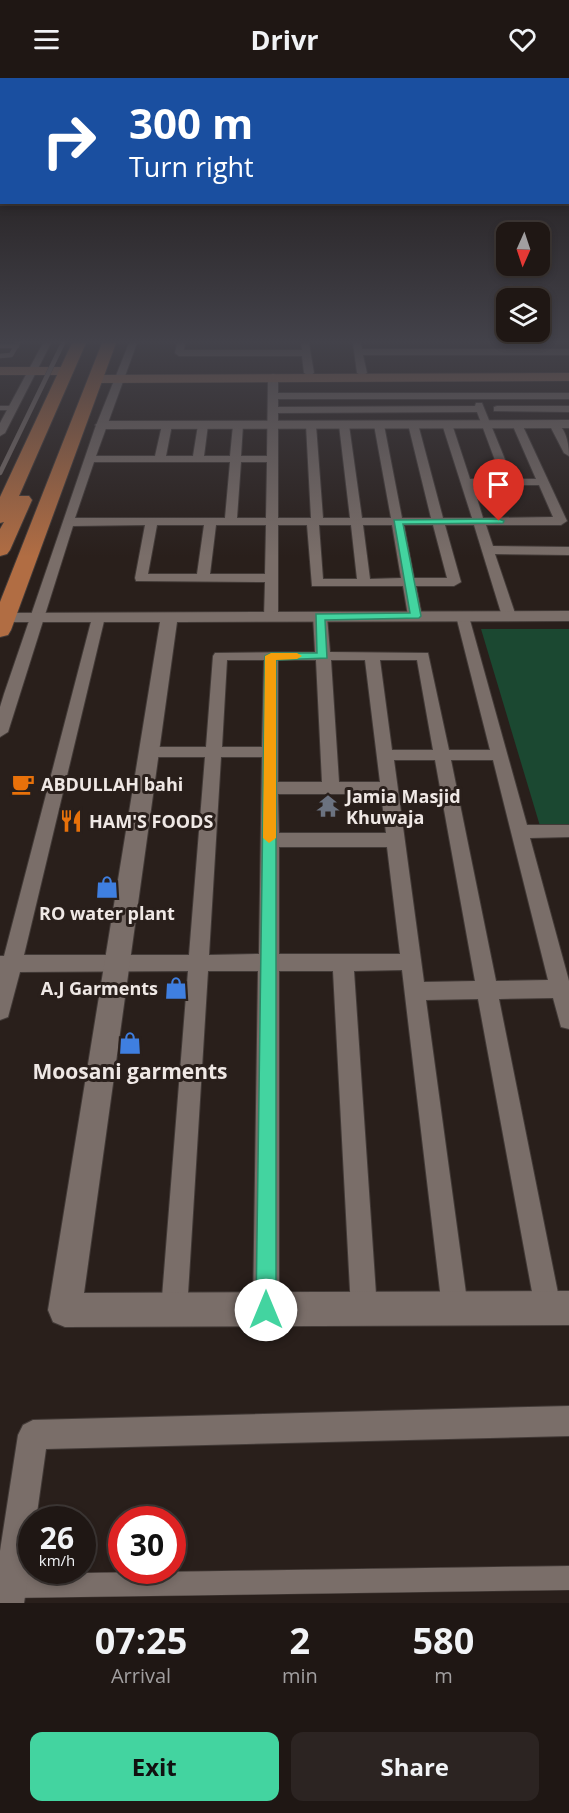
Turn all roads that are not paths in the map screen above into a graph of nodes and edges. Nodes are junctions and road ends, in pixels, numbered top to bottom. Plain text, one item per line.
1 (10, 414) edge
2 (29, 414) edge
3 (48, 414) edge
4 (82, 414) edge
5 (106, 414) edge
6 (273, 414) edge
7 (482, 414) edge
8 (499, 414) edge
9 (379, 424) junction
10 (413, 424) junction
11 (447, 424) junction
12 (486, 424) junction
13 (503, 424) junction
14 (517, 424) junction
15 (554, 424) junction
16 (569, 424) edge
17 (101, 425) junction
18 (167, 425) junction
19 (203, 425) junction
20 (238, 425) junction
21 (273, 425) junction
22 (310, 425) junction
23 (344, 425) junction
24 (0, 433) edge
25 (569, 453) edge
26 (236, 458) junction
27 (90, 459) junction
28 (160, 459) junction
29 (198, 459) junction
30 (273, 459) junction
31 (26, 461) junction
32 (0, 473) edge
33 (57, 479) junction
34 (466, 482) junction
35 (509, 482) junction
36 (543, 482) junction
37 (555, 507) junction
38 (569, 507) edge
39 (0, 517) edge
40 (479, 521) junction
41 (68, 522) junction
42 (152, 522) junction
43 (210, 522) junction
44 (231, 522) junction
45 (272, 522) junction
46 (315, 522) junction
47 (356, 522) junction
48 (398, 522) junction
49 (438, 522) junction
50 (0, 550) edge
51 (488, 550) junction
52 (569, 551) edge
53 (203, 578) junction
54 (271, 578) junction
55 (0, 580) edge
56 (364, 582) junction
57 (409, 582) junction
58 (320, 616) junction
59 (415, 616) junction
60 (463, 616) junction
61 (509, 616) junction
62 (569, 616) edge
63 (36, 617) junction
64 (98, 617) junction
65 (169, 617) junction
66 (271, 617) junction
67 (2, 624) edge
68 (271, 656) junction
69 (323, 656) junction
70 (372, 656) junction
71 (0, 732) edge
72 (149, 752) junction
73 (213, 752) junction
74 (270, 752) junction
75 (385, 755) junction
76 (442, 755) junction
77 (500, 755) junction
78 (270, 788) junction
79 (331, 788) junction
80 (389, 788) junction
81 (569, 831) edge
82 (520, 832) junction
83 (269, 840) junction
84 (396, 840) junction
85 (411, 962) junction
86 (198, 963) junction
87 (268, 963) junction
88 (343, 963) junction
89 (6, 964) edge
90 (117, 964) junction
91 (561, 989) junction
92 (487, 991) junction
93 (415, 992) junction
94 (0, 1011) edge
95 (569, 1020) edge
96 (455, 1308) junction
97 (558, 1308) edge
98 (364, 1309) junction
99 (174, 1310) junction
100 (266, 1310) junction
101 (569, 1421) edge
102 (569, 1578) edge
103 (10, 1595) edge

1 - 24 street
2 - 32 lane, bridge
3 - 31 main road
4 - 33 main road
5 - 17 street
6 - 21 street
7 - 12 street
8 - 13 street
9 - 10 street
9 - 23 street
9 - 48 street
10 - 11 street
10 - 49 street
11 - 12 street
11 - 34 street
12 - 13 street
12 - 35 street
13 - 14 street
14 - 15 street
14 - 36 street
15 - 16 street
15 - 25 street
17 - 18 street
17 - 27 street
18 - 19 street
18 - 28 street
19 - 20 street
19 - 29 street
20 - 21 street
20 - 26 street
21 - 22 street
21 - 30 street
22 - 23 street
22 - 46 street
23 - 47 street
26 - 29 street
26 - 30 street
26 - 44 street
27 - 28 street
27 - 41 street
28 - 29 street
30 - 45 street
31 - 39 main road
31 - 50 main road
33 - 55 main road
33 - 67 main road
34 - 35 street
34 - 40 street
35 - 36 street
36 - 37 street
37 - 38 street
37 - 40 street
40 - 49 street
40 - 51 street
41 - 42 street
41 - 63 street
42 - 43 street
42 - 53 street
43 - 44 street
43 - 53 street
44 - 45 street
45 - 46 street
45 - 54 street
46 - 47 street
46 - 56 street
47 - 48 street
47 - 56 street
48 - 49 street
48 - 57 street
49 - 57 street
51 - 52 street
51 - 61 street
53 - 54 street
54 - 66 street
56 - 57 street
57 - 59 street
58 - 59 street
58 - 66 street
58 - 69 street
59 - 60 street
60 - 61 street
60 - 77 street
61 - 62 street
63 - 64 street
63 - 67 street
63 - 71 street
64 - 65 street
64 - 89 street
65 - 66 street
65 - 72 street
68 - 69 street
68 - 73 street
68 - 74 street
69 - 70 street
69 - 79 street
70 - 75 street
70 - 76 street
72 - 73 street
72 - 90 street
73 - 74 street
73 - 86 street
74 - 78 street
75 - 76 street
75 - 80 street
76 - 77 street
76 - 92 street
77 - 82 street
78 - 79 street
78 - 83 street
79 - 80 street
80 - 84 street
81 - 82 street
82 - 91 street
83 - 84 street
83 - 87 street
84 - 85 street
85 - 88 street
85 - 93 street
86 - 87 street
86 - 90 street
86 - 99 street
87 - 88 street
87 - 100 street
88 - 98 street
89 - 90 street
89 - 94 street
90 - 99 street
91 - 92 street
91 - 95 street
92 - 93 street
92 - 97 street
93 - 96 street
96 - 97 street
96 - 98 street
98 - 100 street
99 - 100 street
101 - 103 street
102 - 103 street

